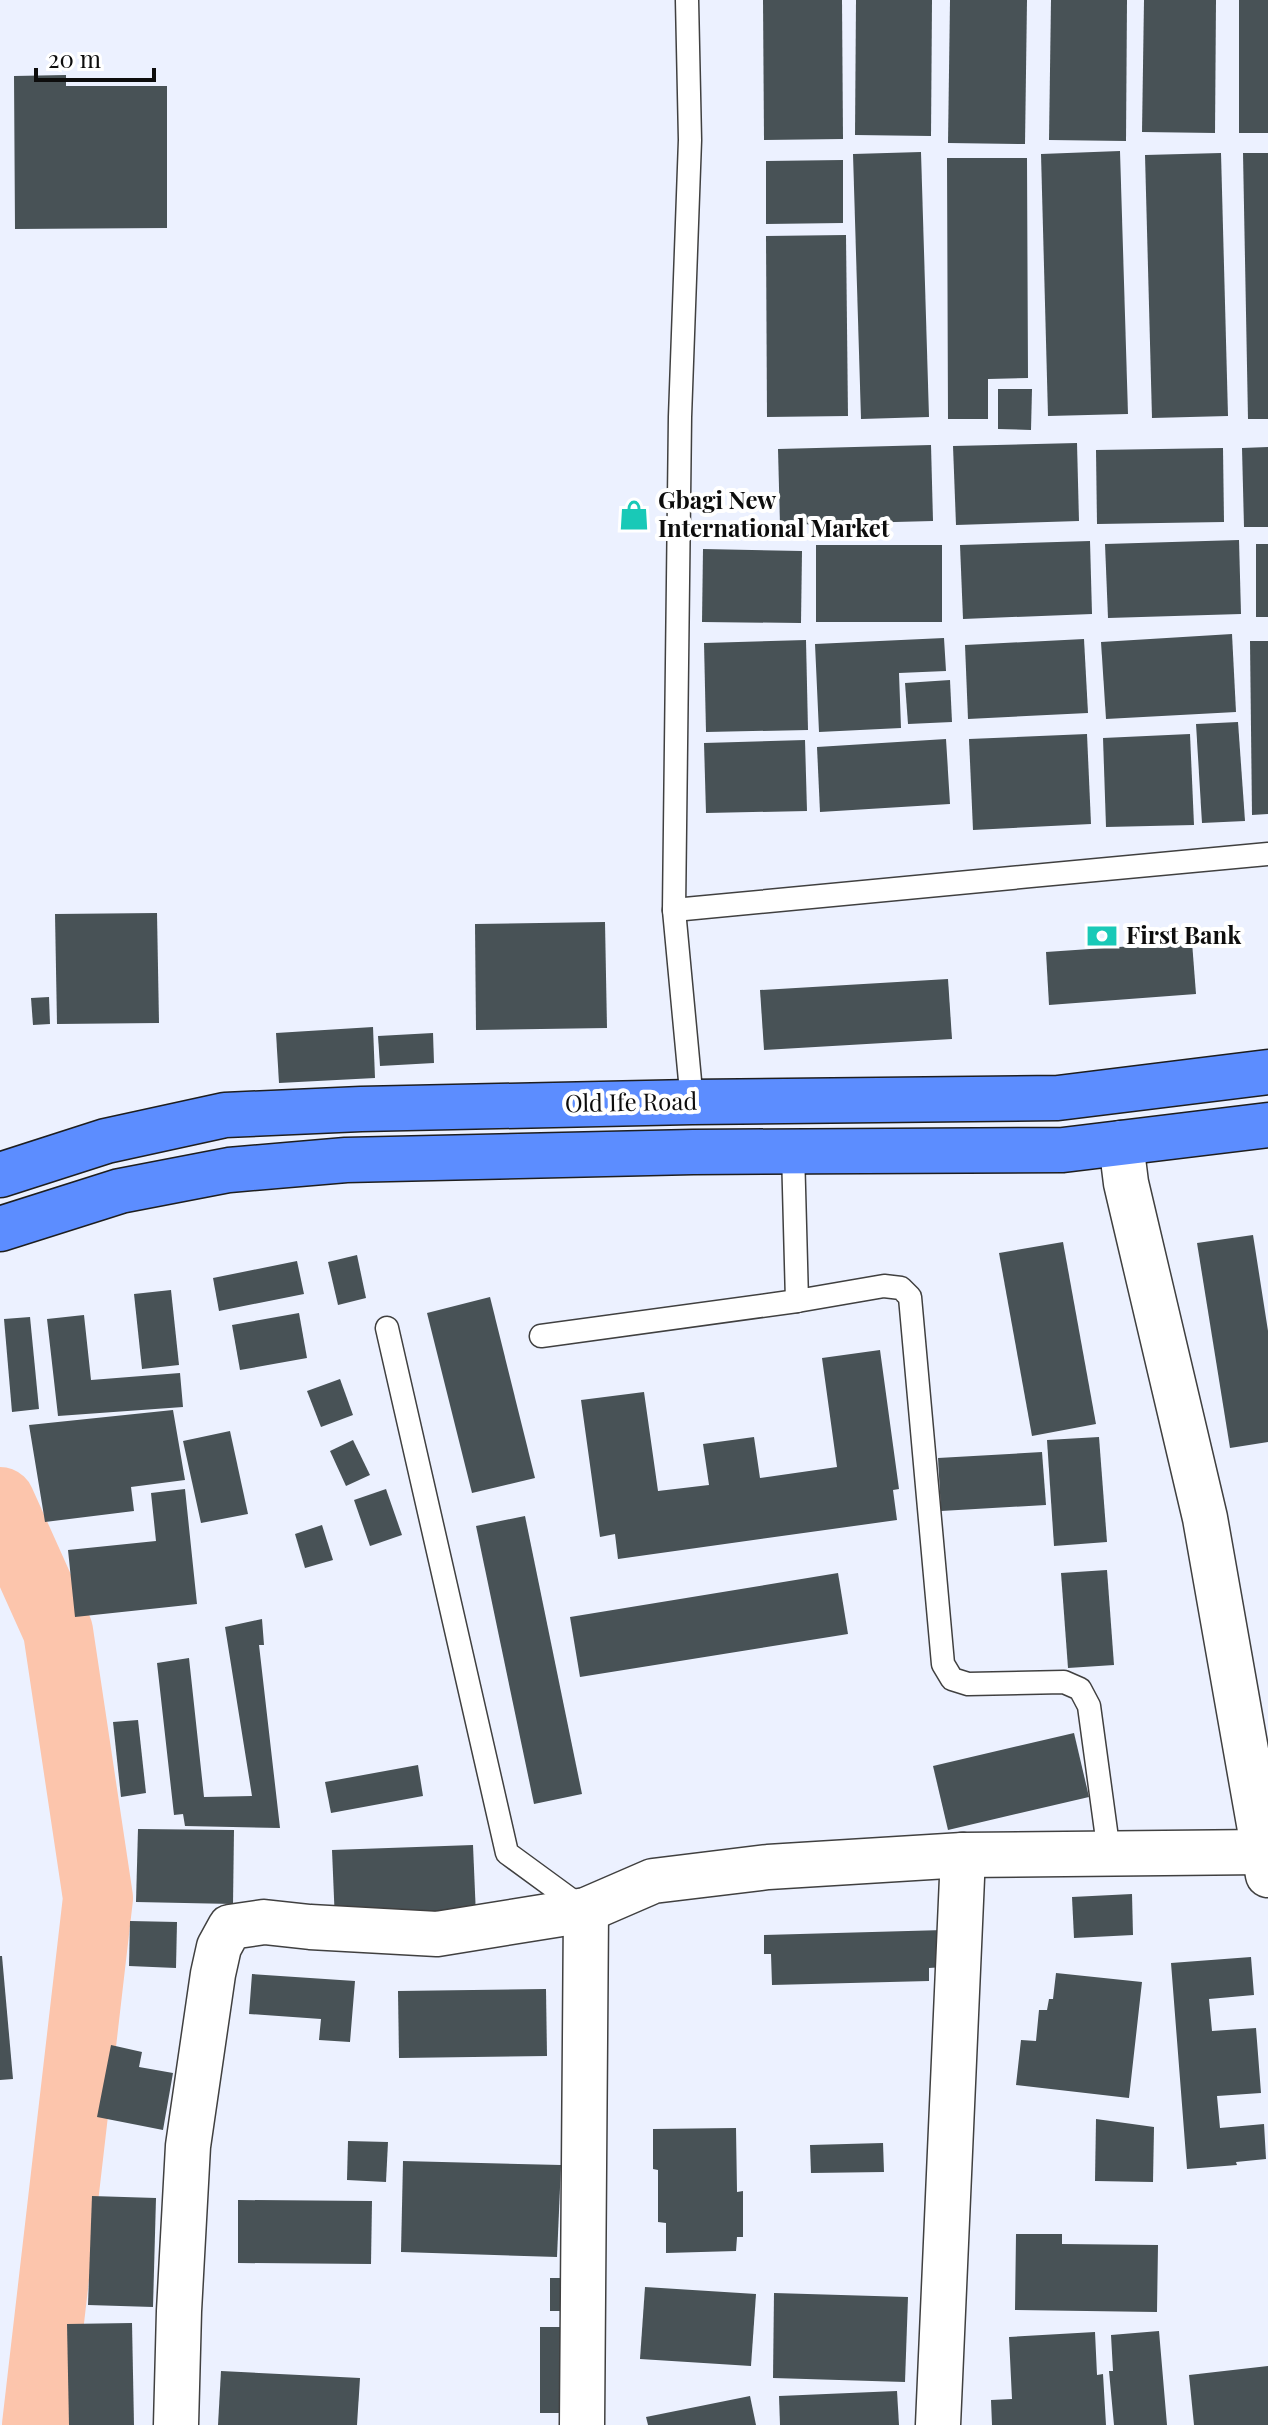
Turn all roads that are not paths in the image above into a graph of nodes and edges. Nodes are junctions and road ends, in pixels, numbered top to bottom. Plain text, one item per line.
1 (687, 0) edge
2 (1268, 854) edge
3 (674, 910) junction
4 (1268, 1072) edge
5 (692, 1102) junction
6 (225, 1115) junction
7 (1268, 1125) edge
8 (1121, 1143) junction
9 (793, 1151) junction
10 (229, 1170) junction
11 (0, 1175) edge
12 (0, 1229) edge
13 (797, 1301) junction
14 (387, 1328) dead end
15 (541, 1336) dead end
16 (1109, 1853) junction
17 (963, 1855) junction
18 (1266, 1864) edge
19 (586, 1910) junction
20 (176, 2425) edge
21 (582, 2425) edge
22 (938, 2425) edge

1 - 3 lane
2 - 3 lane
3 - 5 lane
4 - 5 main road, Old Ife Road
5 - 6 main road, Old Ife Road
6 - 10 main road
6 - 11 main road, Old Ife Road
7 - 8 main road, Old Ife Road
8 - 9 main road, Old Ife Road
8 - 18 street
9 - 10 main road, Old Ife Road
9 - 13 lane
10 - 12 main road, Old Ife Road
13 - 15 lane
13 - 16 lane
14 - 19 lane
16 - 17 street
16 - 18 street
17 - 19 street
17 - 22 street
19 - 20 street
19 - 21 street

